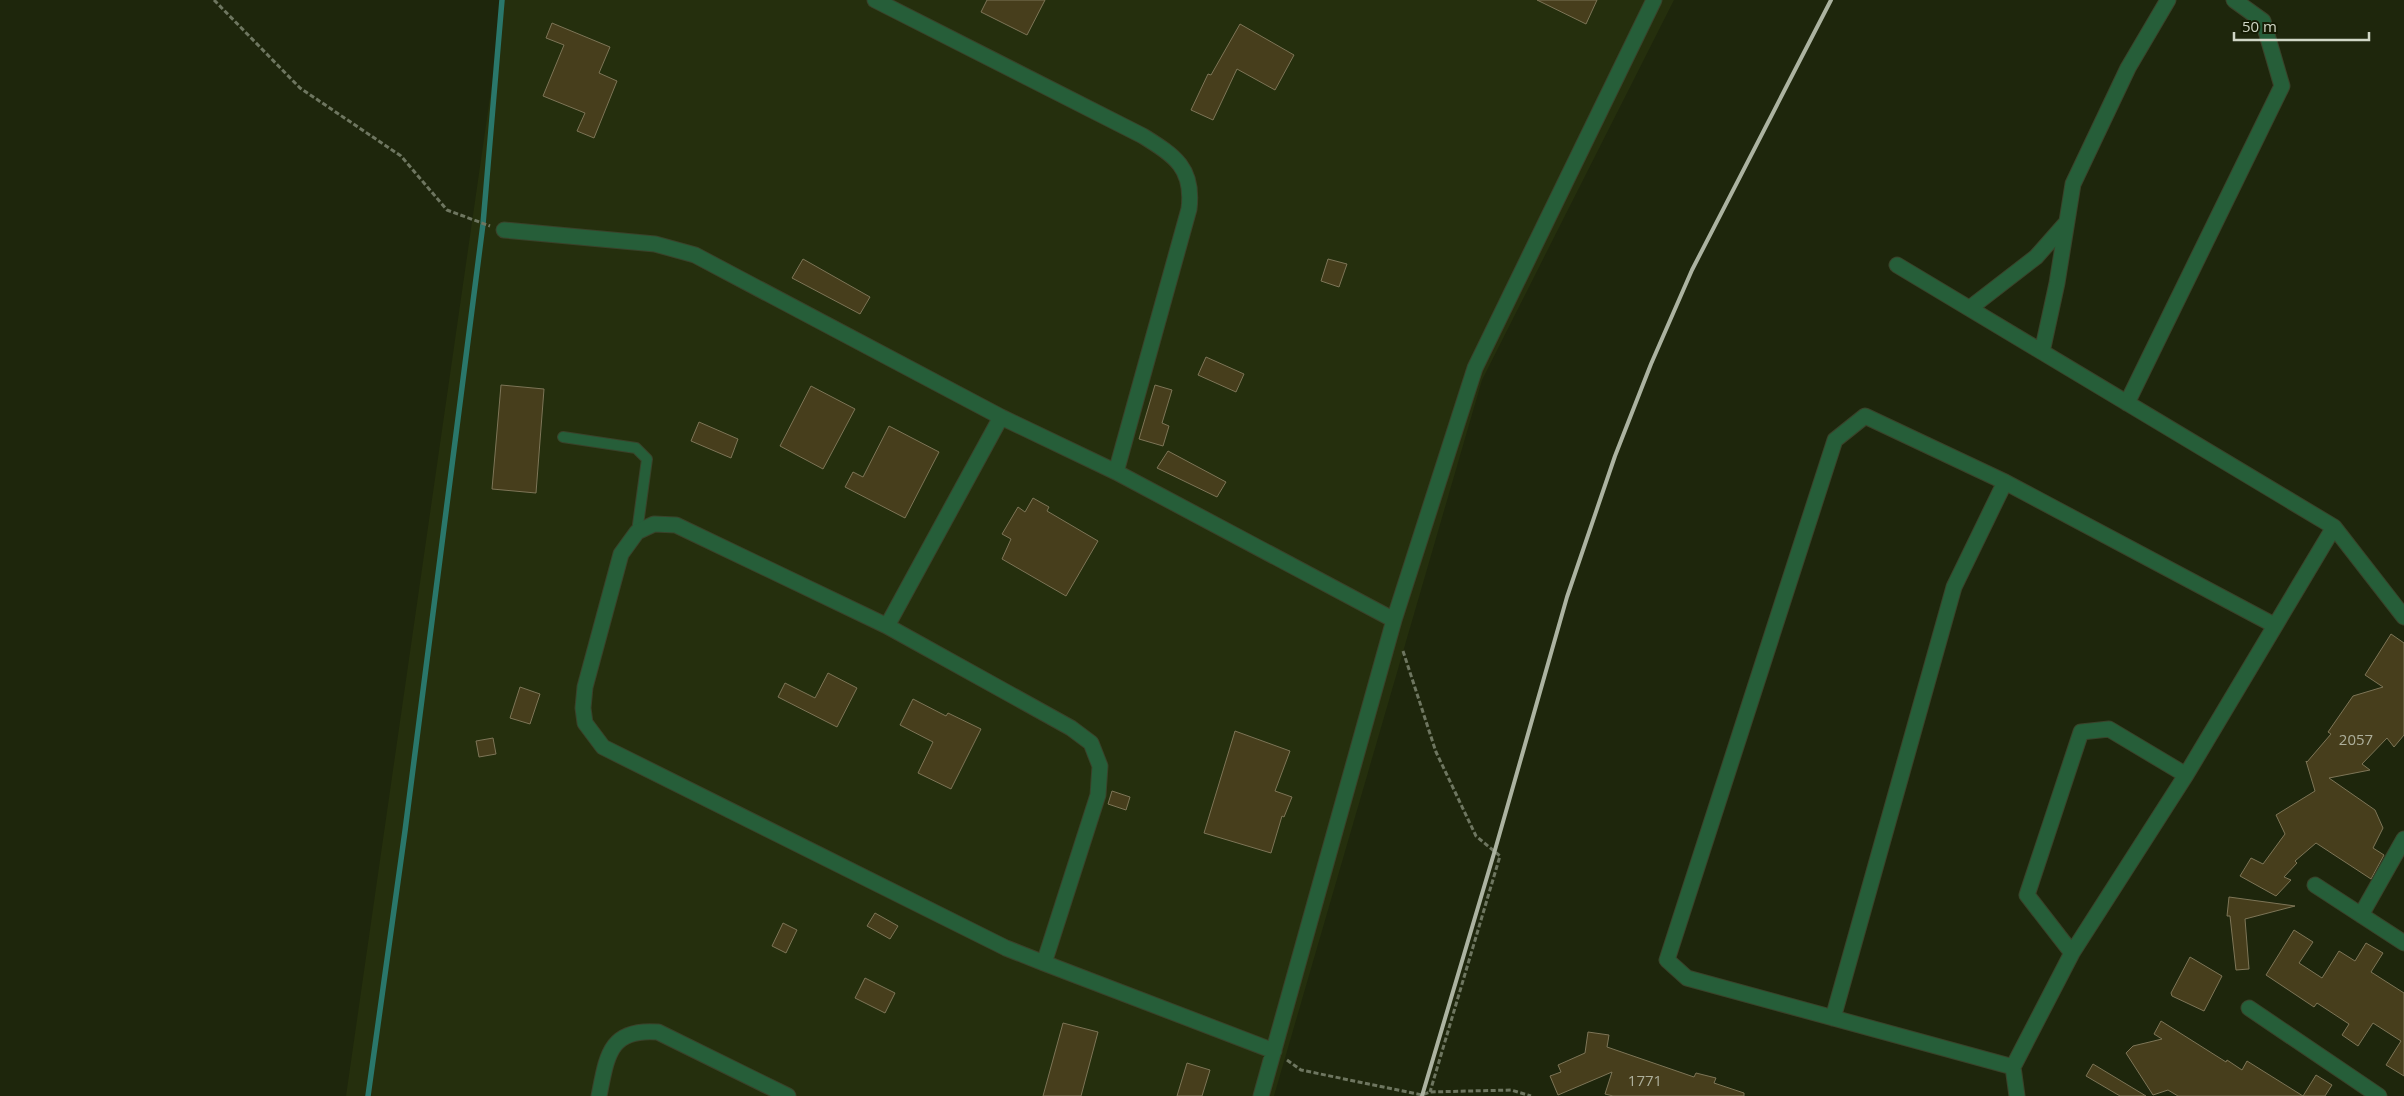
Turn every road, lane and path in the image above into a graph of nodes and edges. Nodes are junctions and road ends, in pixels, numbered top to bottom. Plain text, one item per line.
1 (214, 0) edge
2 (875, 0) edge
3 (1654, 0) edge
4 (2168, 0) edge
5 (2234, 0) edge
6 (2067, 222) junction
7 (504, 230) joint
8 (1898, 265) dead end
9 (1970, 308) junction
10 (2042, 352) junction
11 (2127, 403) junction
12 (1001, 417) junction
13 (563, 437) dead end
14 (1116, 472) junction
15 (2005, 482) junction
16 (2334, 527) junction
17 (638, 532) junction
18 (2404, 617) edge
19 (1394, 620) junction
20 (2274, 625) junction
21 (887, 626) junction
22 (1403, 648) dead end
23 (2186, 775) junction
24 (2404, 839) edge
25 (2315, 885) dead end
26 (2361, 915) junction
27 (2404, 943) edge
28 (2072, 953) junction
29 (1044, 963) junction
30 (2250, 1008) dead end
31 (1833, 1018) junction
32 (1274, 1051) junction
33 (2013, 1067) junction
34 (1430, 1092) junction
35 (598, 1096) edge
36 (788, 1096) edge
37 (1261, 1096) edge
38 (1531, 1096) edge
39 (2017, 1096) edge
40 (2379, 1096) edge

1 - 7 path
2 - 14 street
3 - 19 street
4 - 6 street
5 - 11 street
6 - 9 street
6 - 10 street
7 - 12 street
8 - 9 street
9 - 10 street
10 - 11 street
11 - 16 street
12 - 14 street
12 - 21 street
13 - 17 lane
14 - 19 street
15 - 20 street
15 - 31 street
15 - 31 street
16 - 18 street
16 - 20 street
17 - 21 street
17 - 29 street
19 - 32 street
20 - 23 street
21 - 29 street
22 - 34 path
23 - 28 street
23 - 28 street
24 - 26 street
25 - 26 street
26 - 27 street
28 - 33 street
29 - 32 street
30 - 40 street
31 - 33 street
32 - 34 path
32 - 37 street
33 - 39 street
34 - 38 path
35 - 36 street

